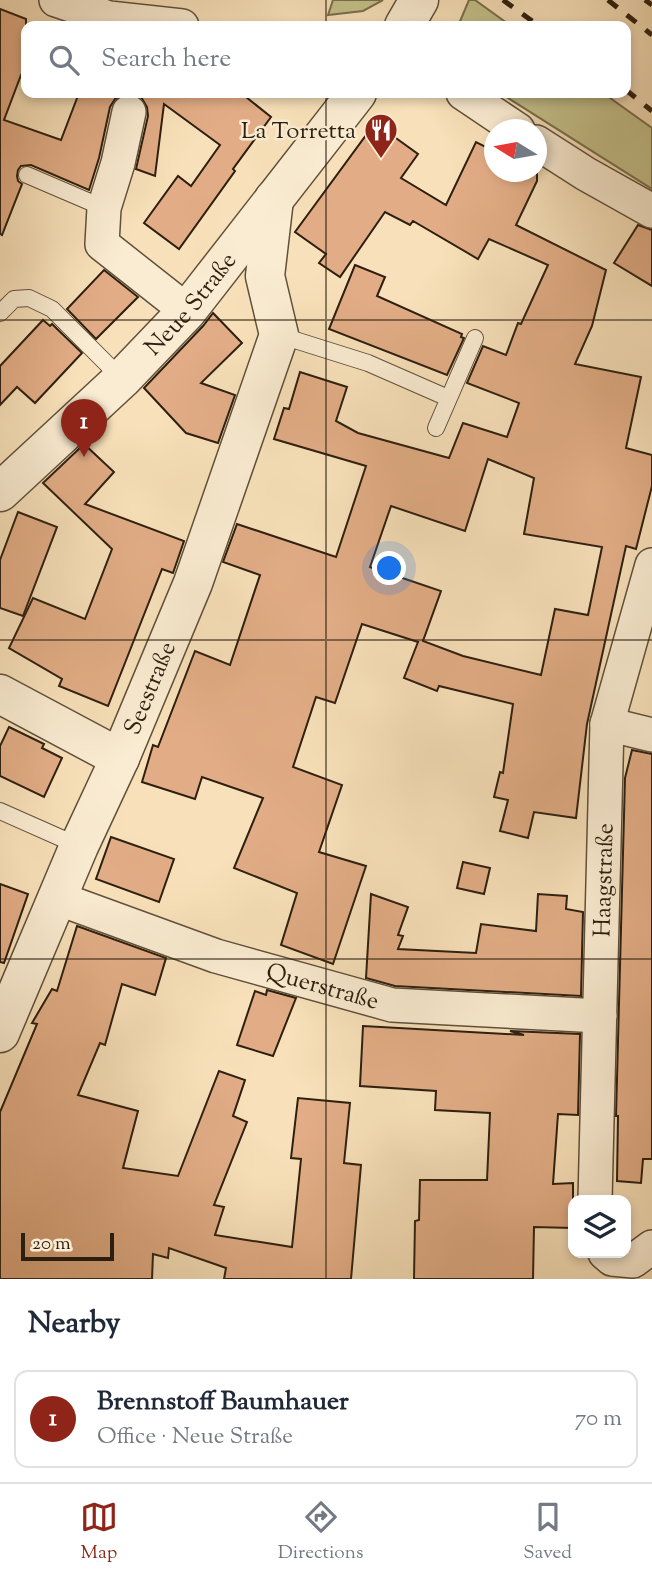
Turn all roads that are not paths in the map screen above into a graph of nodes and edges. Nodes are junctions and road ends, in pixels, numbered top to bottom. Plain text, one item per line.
1 (56, 0) edge
2 (419, 0) edge
3 (136, 21) edge
4 (407, 21) edge
5 (352, 98) edge
6 (470, 98) edge
7 (129, 112) dead end
8 (502, 119) edge
9 (547, 149) edge
10 (27, 175) dead end
11 (274, 199) junction
12 (104, 208) junction
13 (652, 211) edge
14 (187, 312) junction
15 (0, 313) edge
16 (279, 335) junction
17 (475, 338) dead end
18 (122, 379) junction
19 (448, 398) junction
20 (436, 428) dead end
21 (0, 492) edge
22 (652, 565) edge
23 (0, 694) edge
24 (607, 724) junction
25 (652, 735) edge
26 (120, 758) junction
27 (0, 811) edge
28 (79, 846) junction
29 (57, 898) junction
30 (600, 1016) junction
31 (0, 1033) edge
32 (595, 1195) edge
33 (652, 1247) edge
34 (619, 1258) edge

1 - 3 street
2 - 4 street
5 - 11 street, Neue Straße
6 - 8 street
7 - 12 street
9 - 13 street
10 - 12 lane
11 - 14 street, Neue Straße
11 - 16 street
12 - 14 street
14 - 18 street, Neue Straße
15 - 18 lane
16 - 19 lane
16 - 26 street, Seestraße
17 - 19 lane
18 - 21 street, Neue Straße
19 - 20 lane
22 - 24 street, Haagstraße
23 - 26 street
24 - 25 street
24 - 30 street, Haagstraße
26 - 28 street, Seestraße
27 - 28 lane
28 - 29 street, Seestraße
29 - 30 street, Querstraße
29 - 31 street, Seestraße
30 - 32 street, Haagstraße
33 - 34 street

